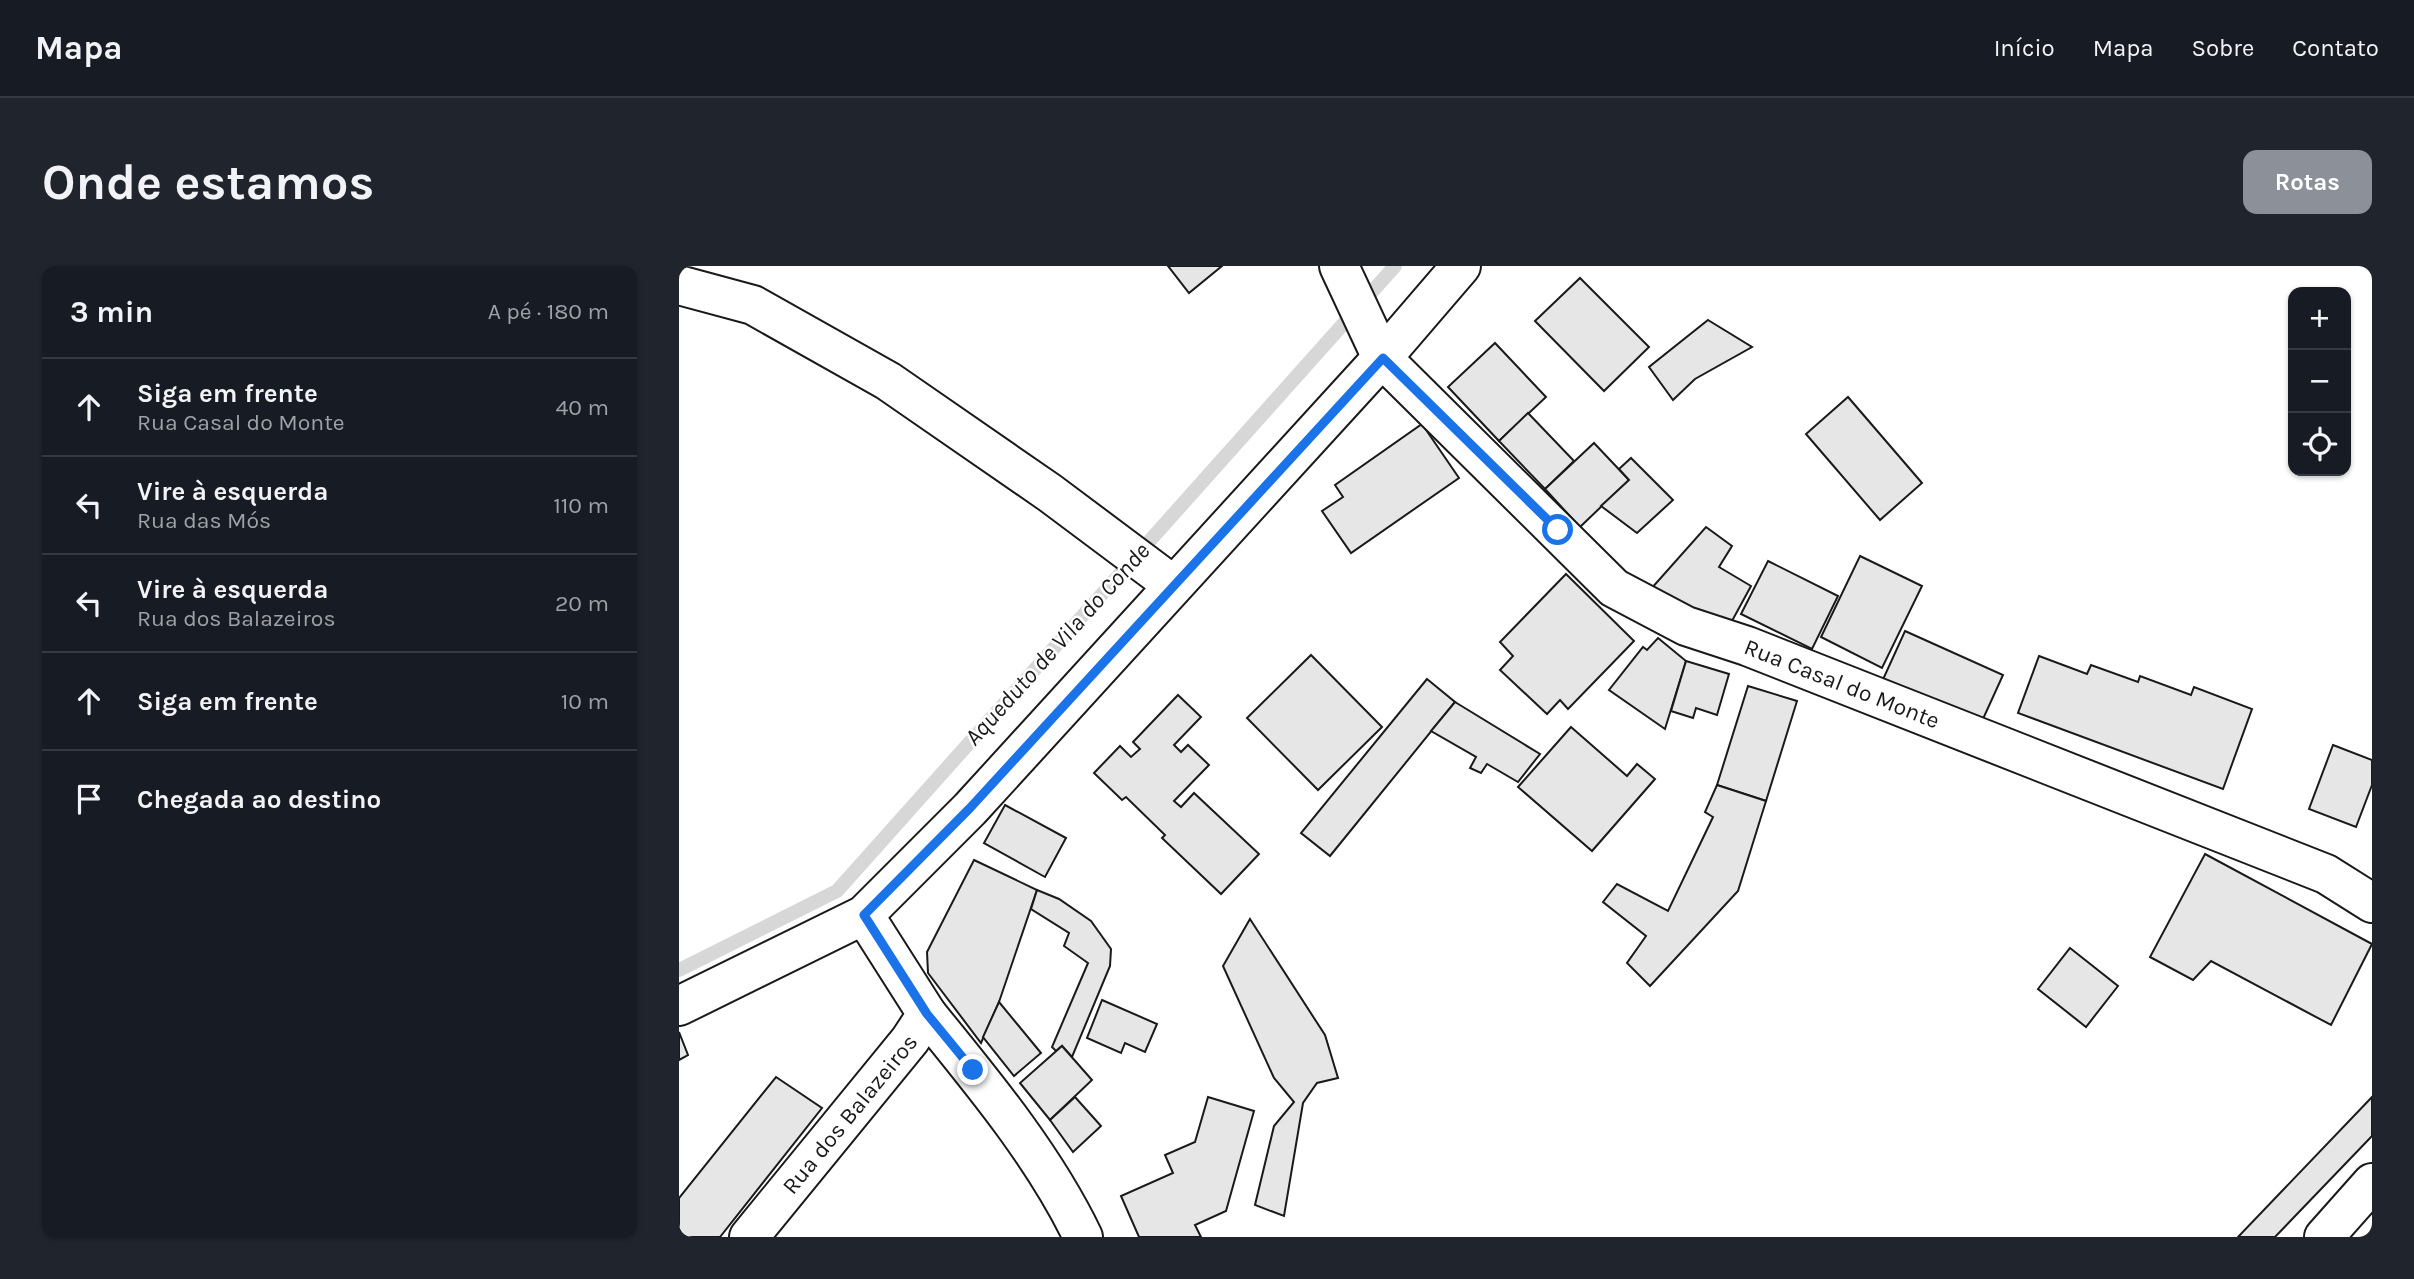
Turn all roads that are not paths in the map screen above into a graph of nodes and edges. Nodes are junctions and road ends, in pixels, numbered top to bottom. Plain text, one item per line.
1 (1339, 266) edge
2 (1461, 266) edge
3 (679, 285) edge
4 (1383, 358) junction
5 (1173, 585) junction
6 (2372, 902) edge
7 (864, 915) junction
8 (679, 1006) edge
9 (927, 1014) junction
10 (2372, 1183) edge
11 (2340, 1231) edge
12 (749, 1237) edge
13 (1083, 1237) edge

1 - 4 street, Rua Casal do Monte
2 - 4 street
3 - 5 street
4 - 5 street
4 - 6 street, Rua Casal do Monte
5 - 7 street
7 - 8 street
7 - 9 street, Rua dos Balazeiros
9 - 12 street, Rua dos Balazeiros
9 - 13 street
10 - 11 street

